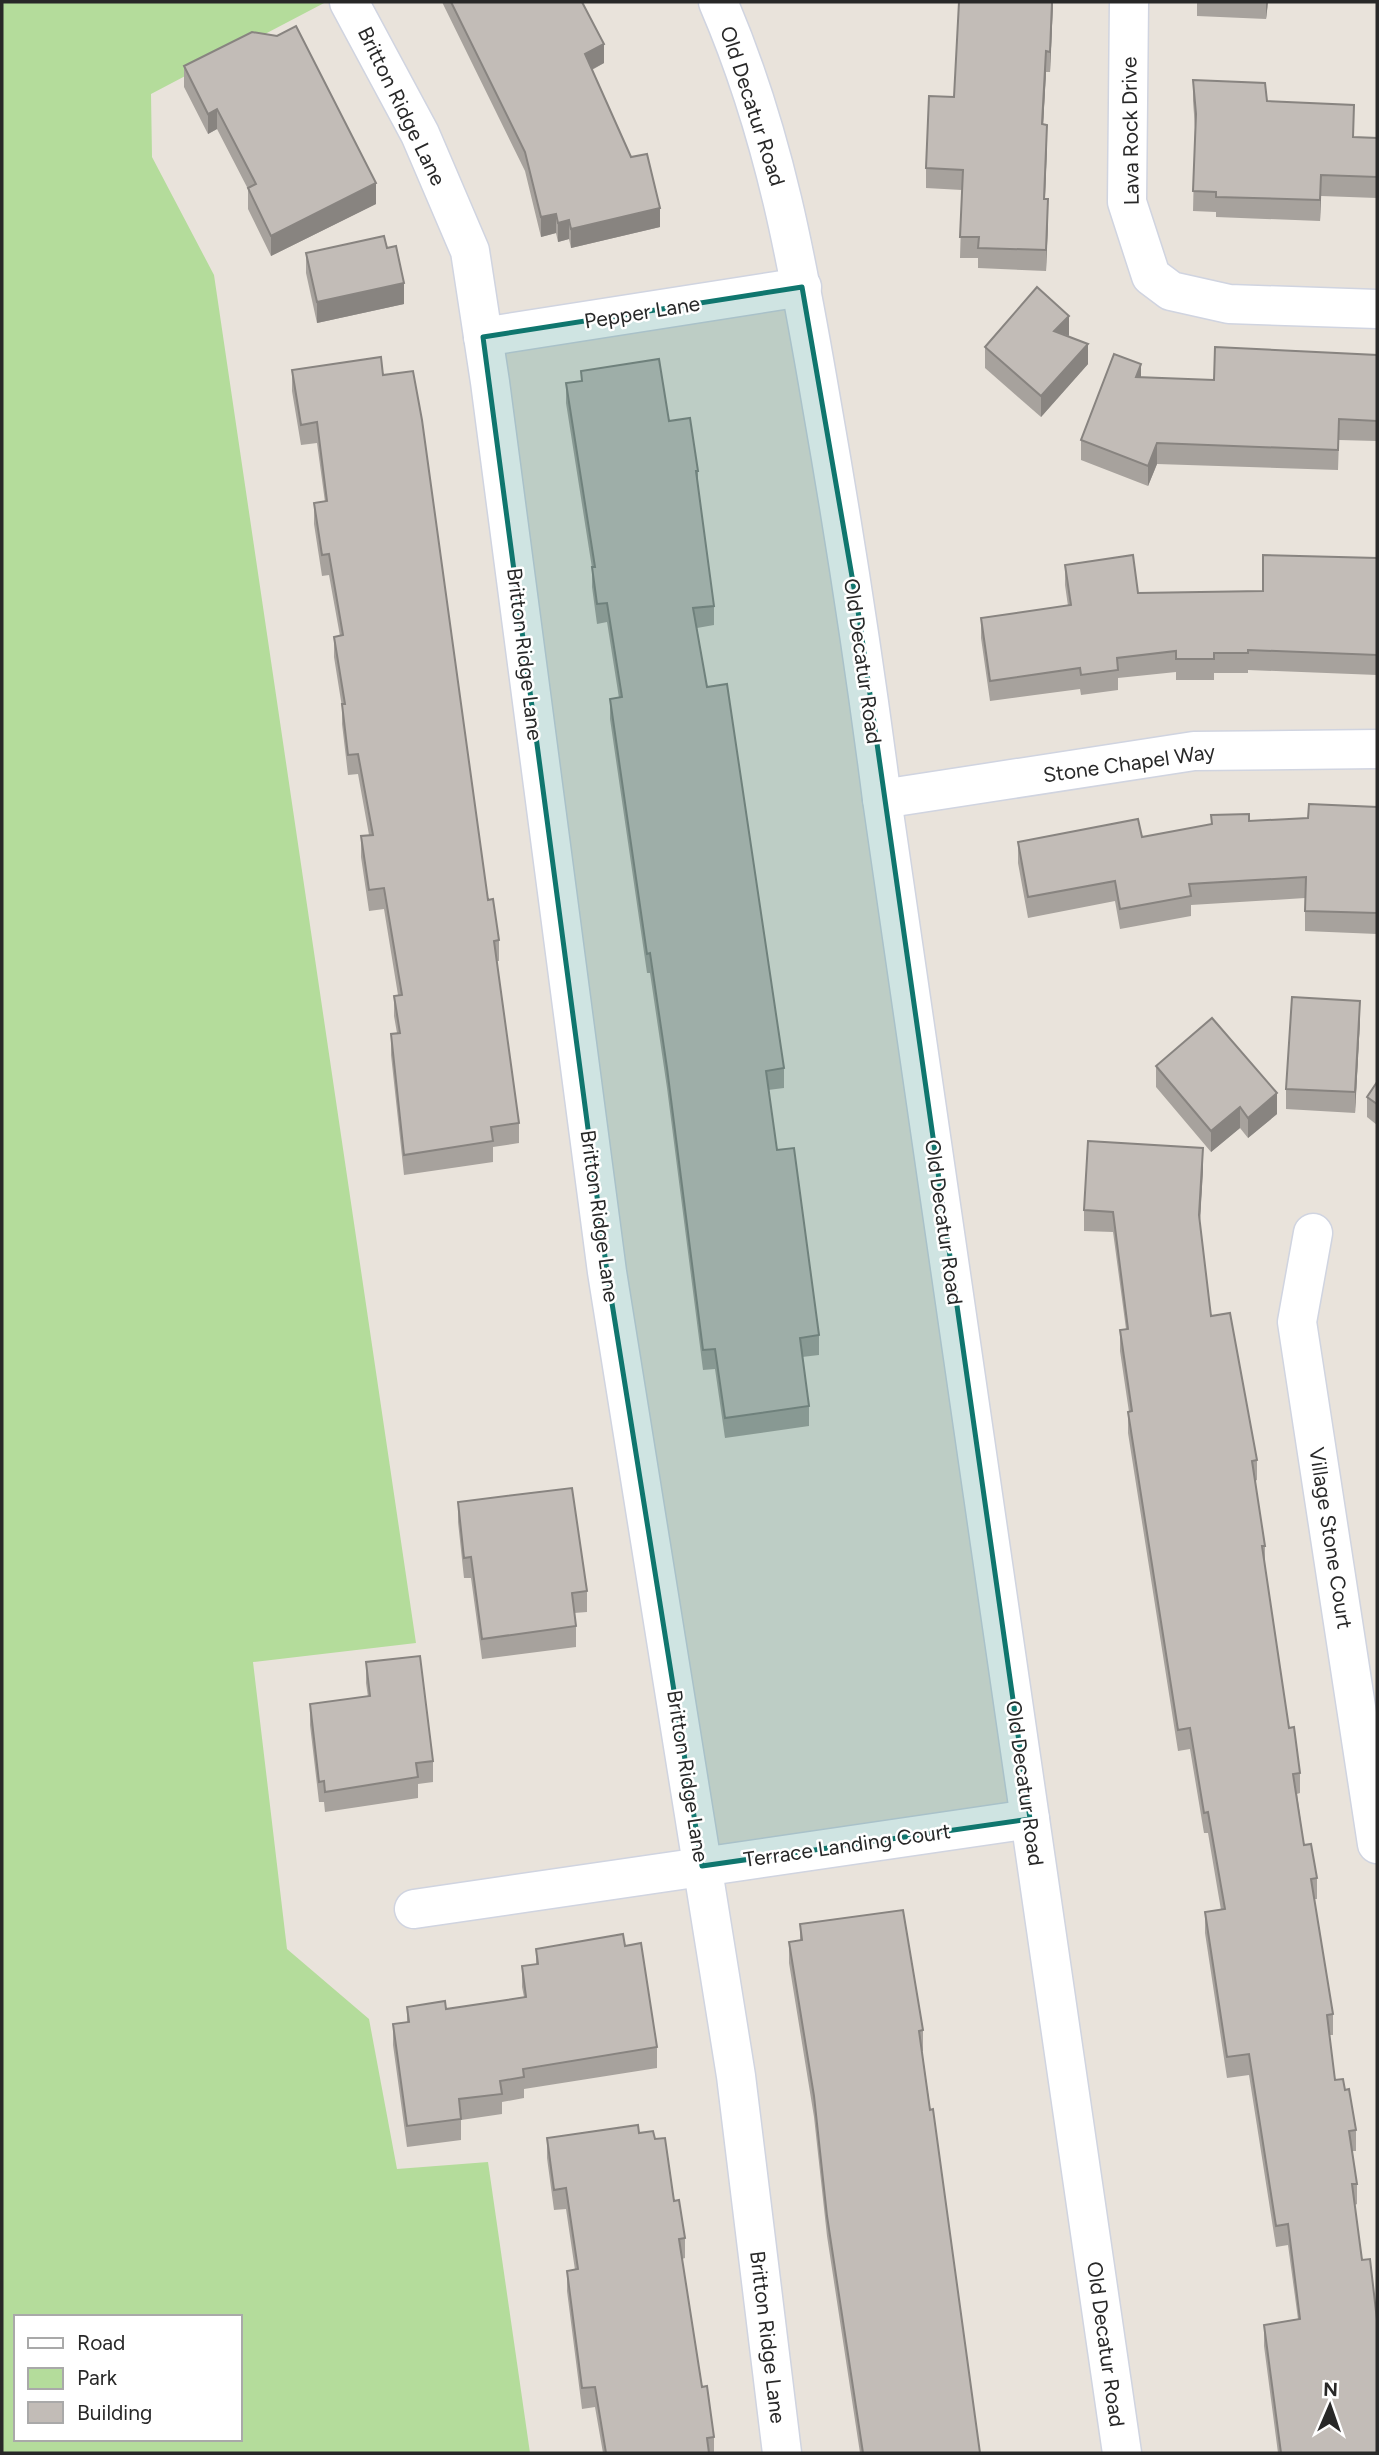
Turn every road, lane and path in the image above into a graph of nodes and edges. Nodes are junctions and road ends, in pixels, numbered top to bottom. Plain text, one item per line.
1 (349, 2) edge
2 (718, 2) edge
3 (1129, 2) edge
4 (802, 286) junction
5 (1377, 309) edge
6 (482, 337) junction
7 (1377, 749) edge
8 (882, 799) junction
9 (1312, 1233) dead end
10 (1373, 1789) edge
11 (1030, 1819) junction
12 (1377, 1844) edge
13 (702, 1866) junction
14 (414, 1909) dead end
15 (782, 2453) edge
16 (1122, 2453) edge

1 - 6 street, Britton Ridge Lane
2 - 4 street, Old Decatur Road
3 - 5 street, Lava Rock Drive
4 - 6 street, Pepper Lane
4 - 8 street, Old Decatur Road
6 - 13 street, Britton Ridge Lane
7 - 8 street, Stone Chapel Way
8 - 11 street, Old Decatur Road
9 - 10 street, Village Stone Court
10 - 12 street, Village Stone Court
11 - 13 street, Terrace Landing Court
11 - 16 street, Old Decatur Road
13 - 14 street, Terrace Landing Court
13 - 15 street, Britton Ridge Lane

